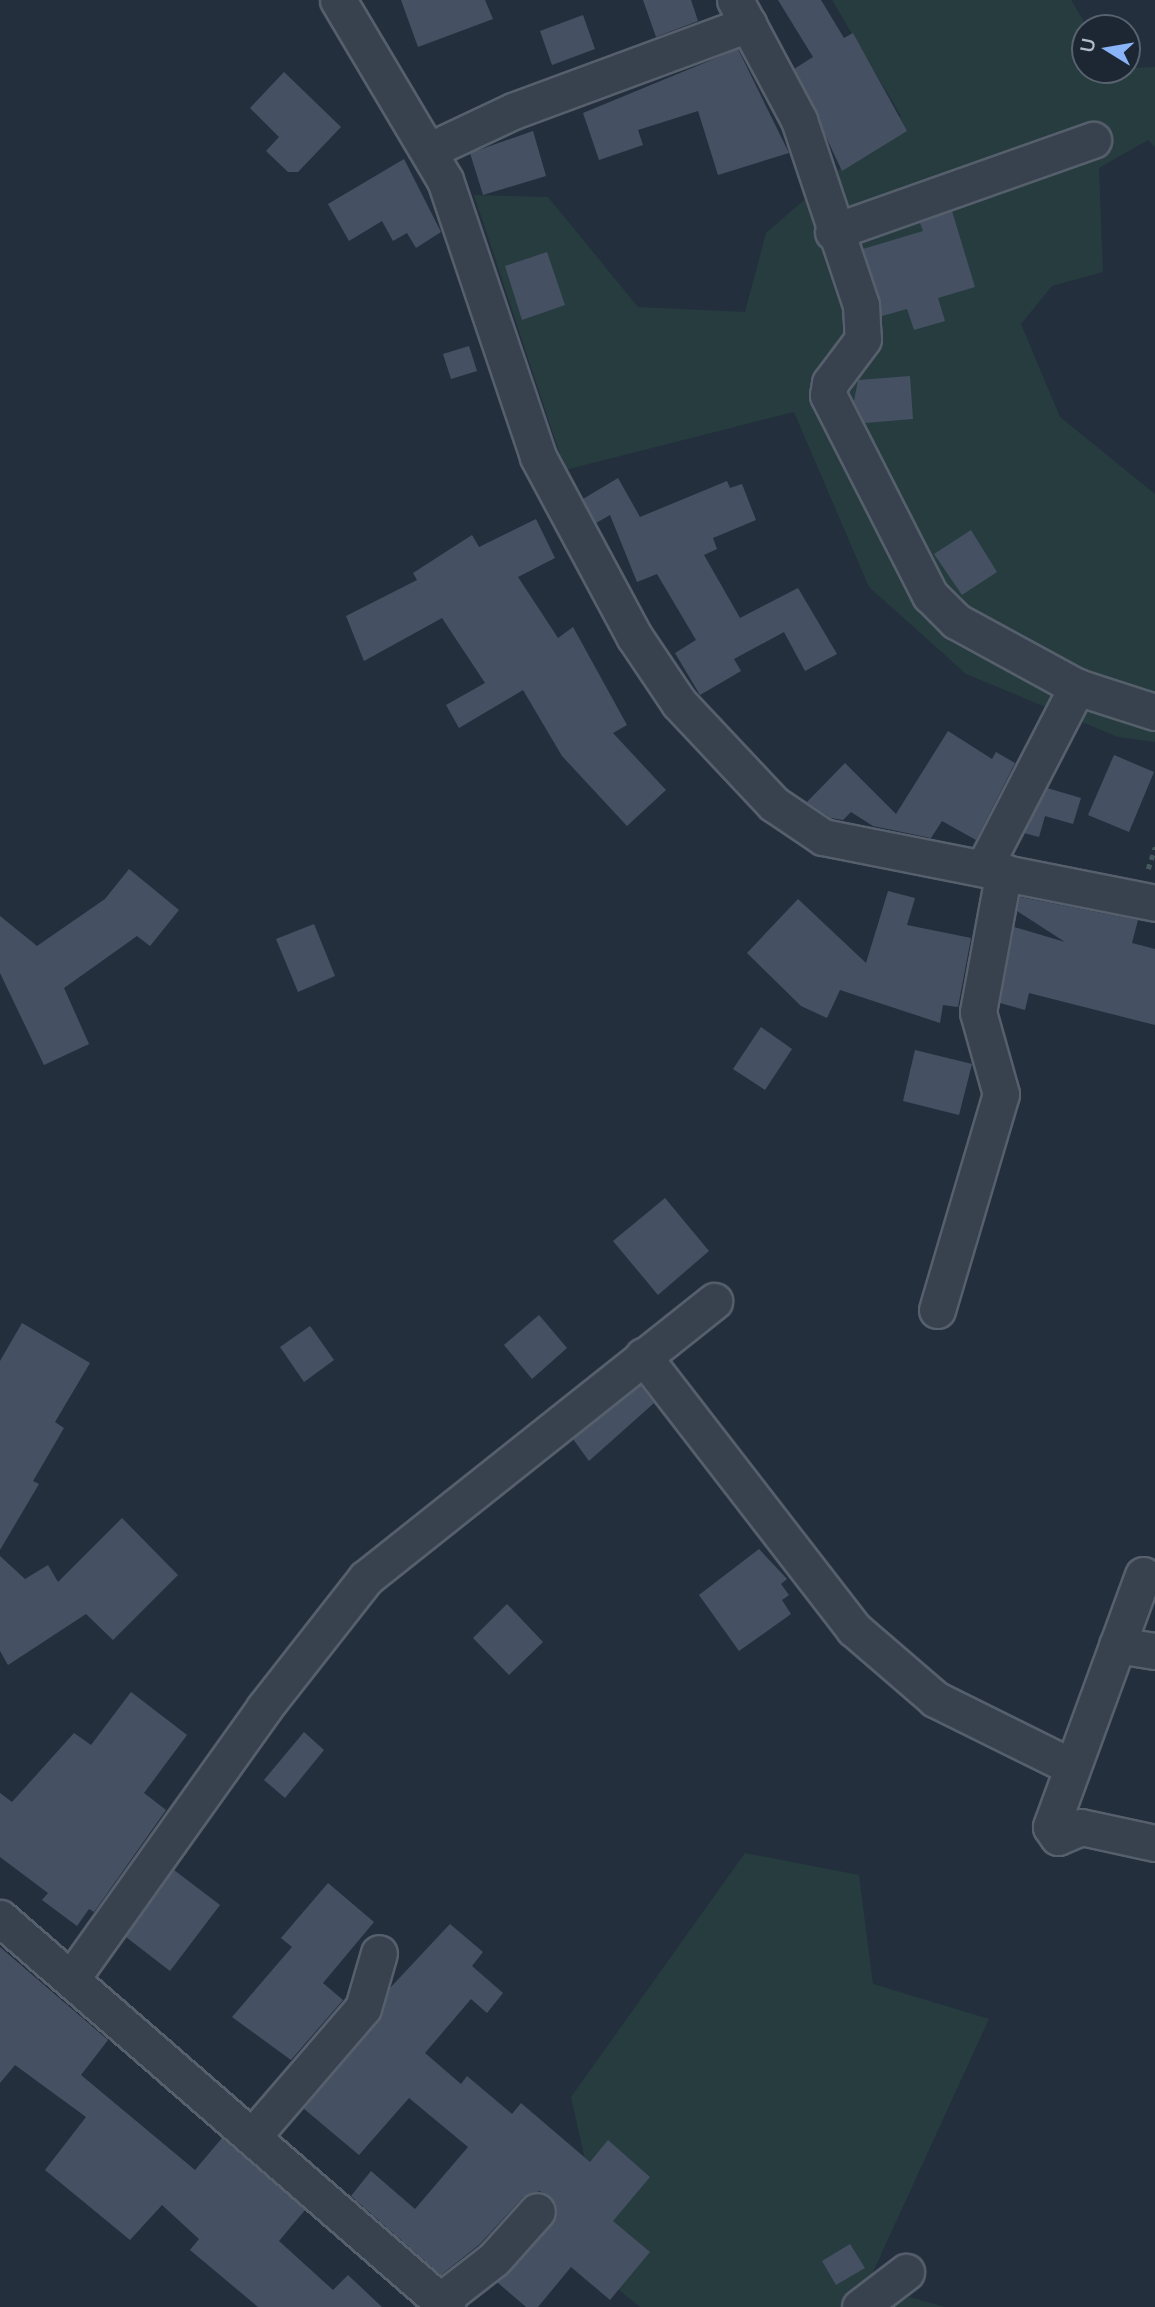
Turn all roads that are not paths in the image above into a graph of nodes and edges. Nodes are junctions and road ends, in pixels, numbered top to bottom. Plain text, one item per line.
1 (338, 0) edge
2 (742, 12) edge
3 (1093, 140) dead end
4 (430, 150) junction
5 (833, 232) junction
6 (1077, 687) junction
7 (1155, 712) edge
8 (994, 869) junction
9 (1155, 903) edge
10 (713, 1301) dead end
11 (937, 1310) dead end
12 (643, 1356) junction
13 (1143, 1575) dead end
14 (1117, 1645) junction
15 (1155, 1651) edge
16 (1070, 1766) junction
17 (1155, 1843) edge
18 (0, 1918) edge
19 (379, 1953) dead end
20 (71, 1979) junction
21 (252, 2137) junction
22 (537, 2211) dead end
23 (906, 2272) dead end
24 (443, 2304) edge
25 (860, 2307) edge

1 - 4 street
2 - 4 street
2 - 5 street
3 - 5 street
4 - 8 street
5 - 6 street
6 - 7 street
6 - 8 street
8 - 9 street
8 - 11 street
10 - 12 street
12 - 16 street
12 - 20 street
13 - 14 street
14 - 15 street
14 - 16 street
16 - 17 street
18 - 20 street
19 - 21 street
20 - 21 street
21 - 24 street
22 - 24 street
23 - 25 street

